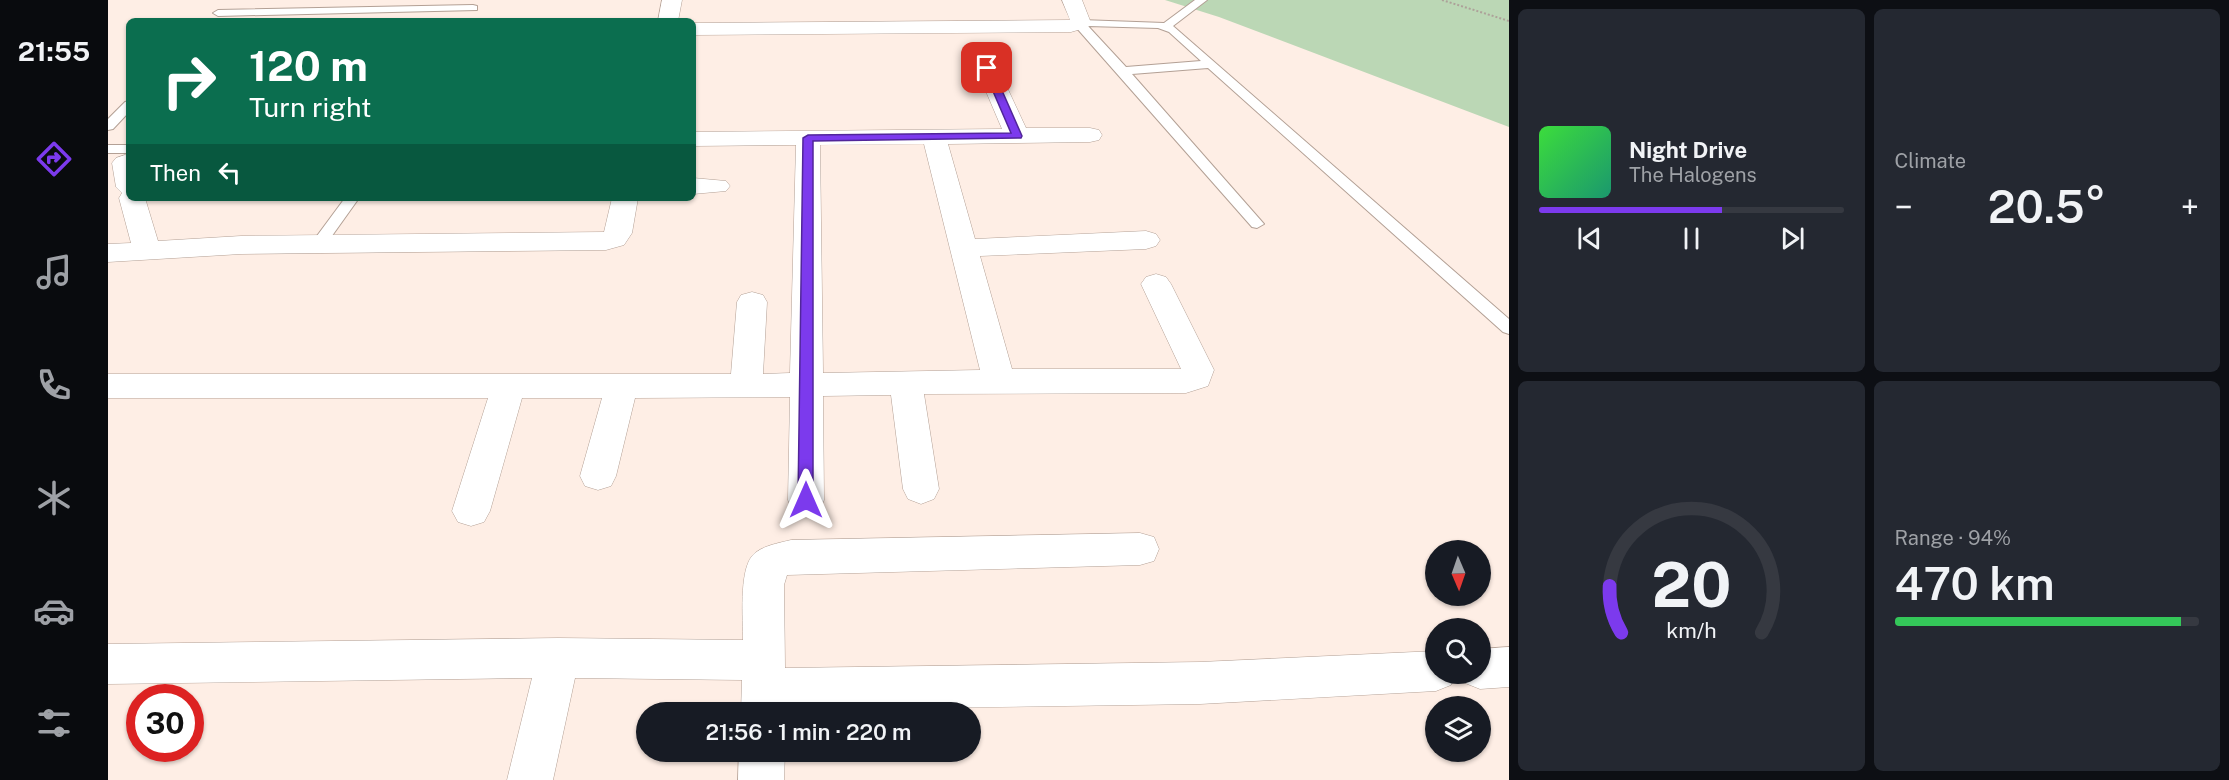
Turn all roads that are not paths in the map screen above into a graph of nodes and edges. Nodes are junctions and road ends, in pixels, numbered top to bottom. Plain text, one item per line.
1 (230, 0) edge
2 (345, 0) edge
3 (672, 0) edge
4 (1072, 0) edge
5 (1202, 0) edge
6 (476, 4) edge
7 (337, 12) junction
8 (214, 17) edge
9 (332, 18) edge
10 (468, 18) edge
11 (669, 18) edge
12 (1080, 24) junction
13 (1167, 26) junction
14 (696, 29) edge
15 (1211, 64) junction
16 (987, 68) dead end
17 (1121, 71) junction
18 (126, 108) edge
19 (108, 126) edge
20 (1090, 135) dead end
21 (1017, 136) junction
22 (934, 137) junction
23 (808, 138) junction
24 (696, 139) edge
25 (133, 201) edge
26 (350, 201) edge
27 (624, 201) edge
28 (1257, 224) dead end
29 (1146, 240) dead end
30 (319, 244) junction
31 (963, 248) junction
32 (147, 251) junction
33 (108, 253) edge
34 (1156, 284) dead end
35 (752, 302) dead end
36 (1509, 328) edge
37 (999, 381) junction
38 (906, 382) junction
39 (806, 384) junction
40 (509, 385) junction
41 (622, 385) junction
42 (108, 386) edge
43 (746, 386) junction
44 (598, 476) dead end
45 (921, 489) dead end
46 (806, 500) dead end
47 (471, 511) dead end
48 (1140, 549) dead end
49 (558, 658) junction
50 (108, 664) edge
51 (1509, 668) edge
52 (1491, 669) edge
53 (1425, 672) edge
54 (763, 687) edge
55 (762, 762) edge
56 (530, 780) edge
57 (761, 780) edge

1 - 8 lane
2 - 7 lane
3 - 11 street
4 - 12 street
5 - 13 lane
6 - 7 lane
6 - 10 lane
7 - 8 lane
7 - 9 lane
12 - 13 lane
12 - 14 street
12 - 17 lane
13 - 15 lane
15 - 17 lane
15 - 36 lane
16 - 21 street
17 - 28 lane
18 - 19 lane
20 - 21 street
21 - 22 street
22 - 23 street
22 - 31 street
23 - 24 street
23 - 39 street
25 - 32 street
26 - 30 lane
27 - 30 street
29 - 31 street
30 - 32 street
31 - 37 street
32 - 33 street
34 - 37 street
35 - 43 street
37 - 38 street
38 - 39 street
38 - 45 street
39 - 43 street
39 - 46 street
40 - 41 street
40 - 42 street
40 - 47 street
41 - 43 street
41 - 44 street
48 - 54 street
49 - 50 street
49 - 54 street
49 - 56 street
51 - 52 street
53 - 54 street
55 - 57 street

